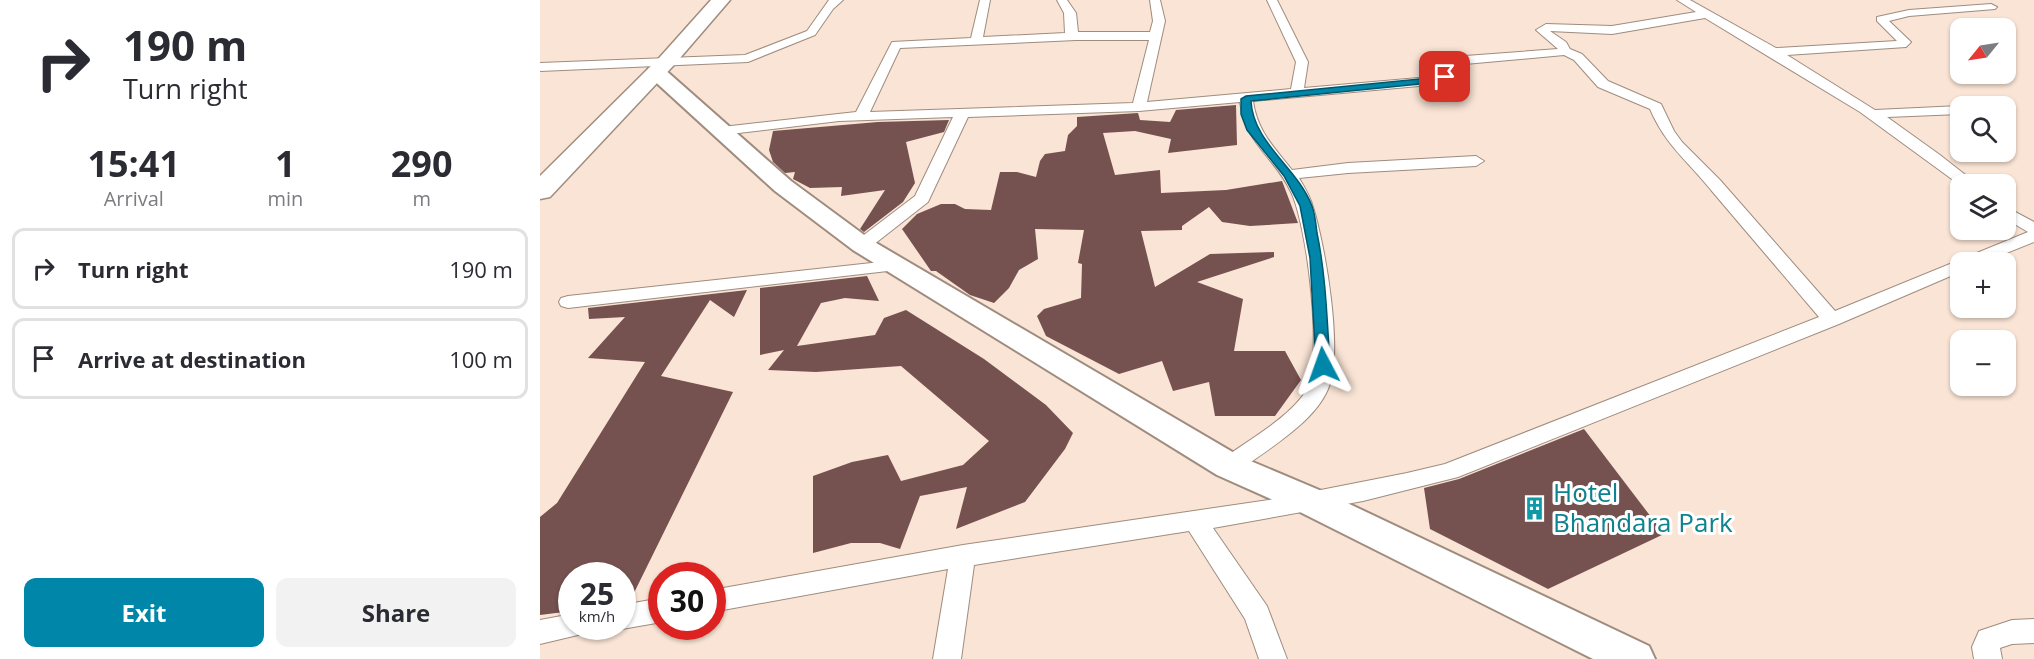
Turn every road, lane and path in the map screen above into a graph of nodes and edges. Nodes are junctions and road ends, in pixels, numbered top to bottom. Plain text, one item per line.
1 (721, 0) edge
2 (838, 0) edge
3 (985, 0) edge
4 (1062, 0) edge
5 (1155, 0) edge
6 (1272, 0) edge
7 (1682, 0) edge
8 (1991, 7) dead end
9 (1707, 14) junction
10 (1076, 36) junction
11 (1154, 36) junction
12 (976, 41) junction
13 (1565, 51) junction
14 (1776, 52) junction
15 (661, 66) junction
16 (540, 67) edge
17 (1296, 94) junction
18 (1246, 99) junction
19 (1139, 107) junction
20 (1950, 110) edge
21 (962, 114) junction
22 (1872, 114) junction
23 (861, 116) junction
24 (722, 131) junction
25 (1476, 161) dead end
26 (1955, 174) edge
27 (1289, 175) junction
28 (541, 189) edge
29 (2016, 218) edge
30 (2034, 229) edge
31 (2034, 236) edge
32 (862, 245) junction
33 (1995, 252) edge
34 (899, 265) junction
35 (1950, 270) edge
36 (568, 302) dead end
37 (1832, 320) junction
38 (1229, 466) junction
39 (1312, 502) junction
40 (1195, 520) junction
41 (963, 555) junction
42 (726, 598) edge
43 (558, 629) edge
44 (2034, 631) edge
45 (540, 632) edge
46 (947, 659) edge
47 (1273, 659) edge
48 (1634, 659) edge
49 (1988, 659) edge

1 - 15 highway
2 - 15 street
3 - 12 street
4 - 10 street
5 - 11 street
6 - 17 street
7 - 9 street
8 - 14 street
9 - 13 street
9 - 14 street
10 - 11 street
10 - 12 street
11 - 19 street
12 - 23 street
13 - 17 street
13 - 37 street
14 - 22 street
15 - 16 street
15 - 24 main road
15 - 28 highway
17 - 18 street
18 - 19 street
18 - 27 street
19 - 21 street
20 - 22 street
21 - 23 street
21 - 32 street
22 - 26 street
23 - 24 street
24 - 32 main road
25 - 27 street
27 - 38 street
29 - 30 street
31 - 33 street
32 - 34 main road
34 - 36 street
34 - 38 main road
35 - 37 street
37 - 39 street
38 - 39 main road
39 - 40 street
39 - 48 main road
40 - 41 street
40 - 47 street
41 - 42 street
41 - 46 street
43 - 45 street
44 - 49 street

